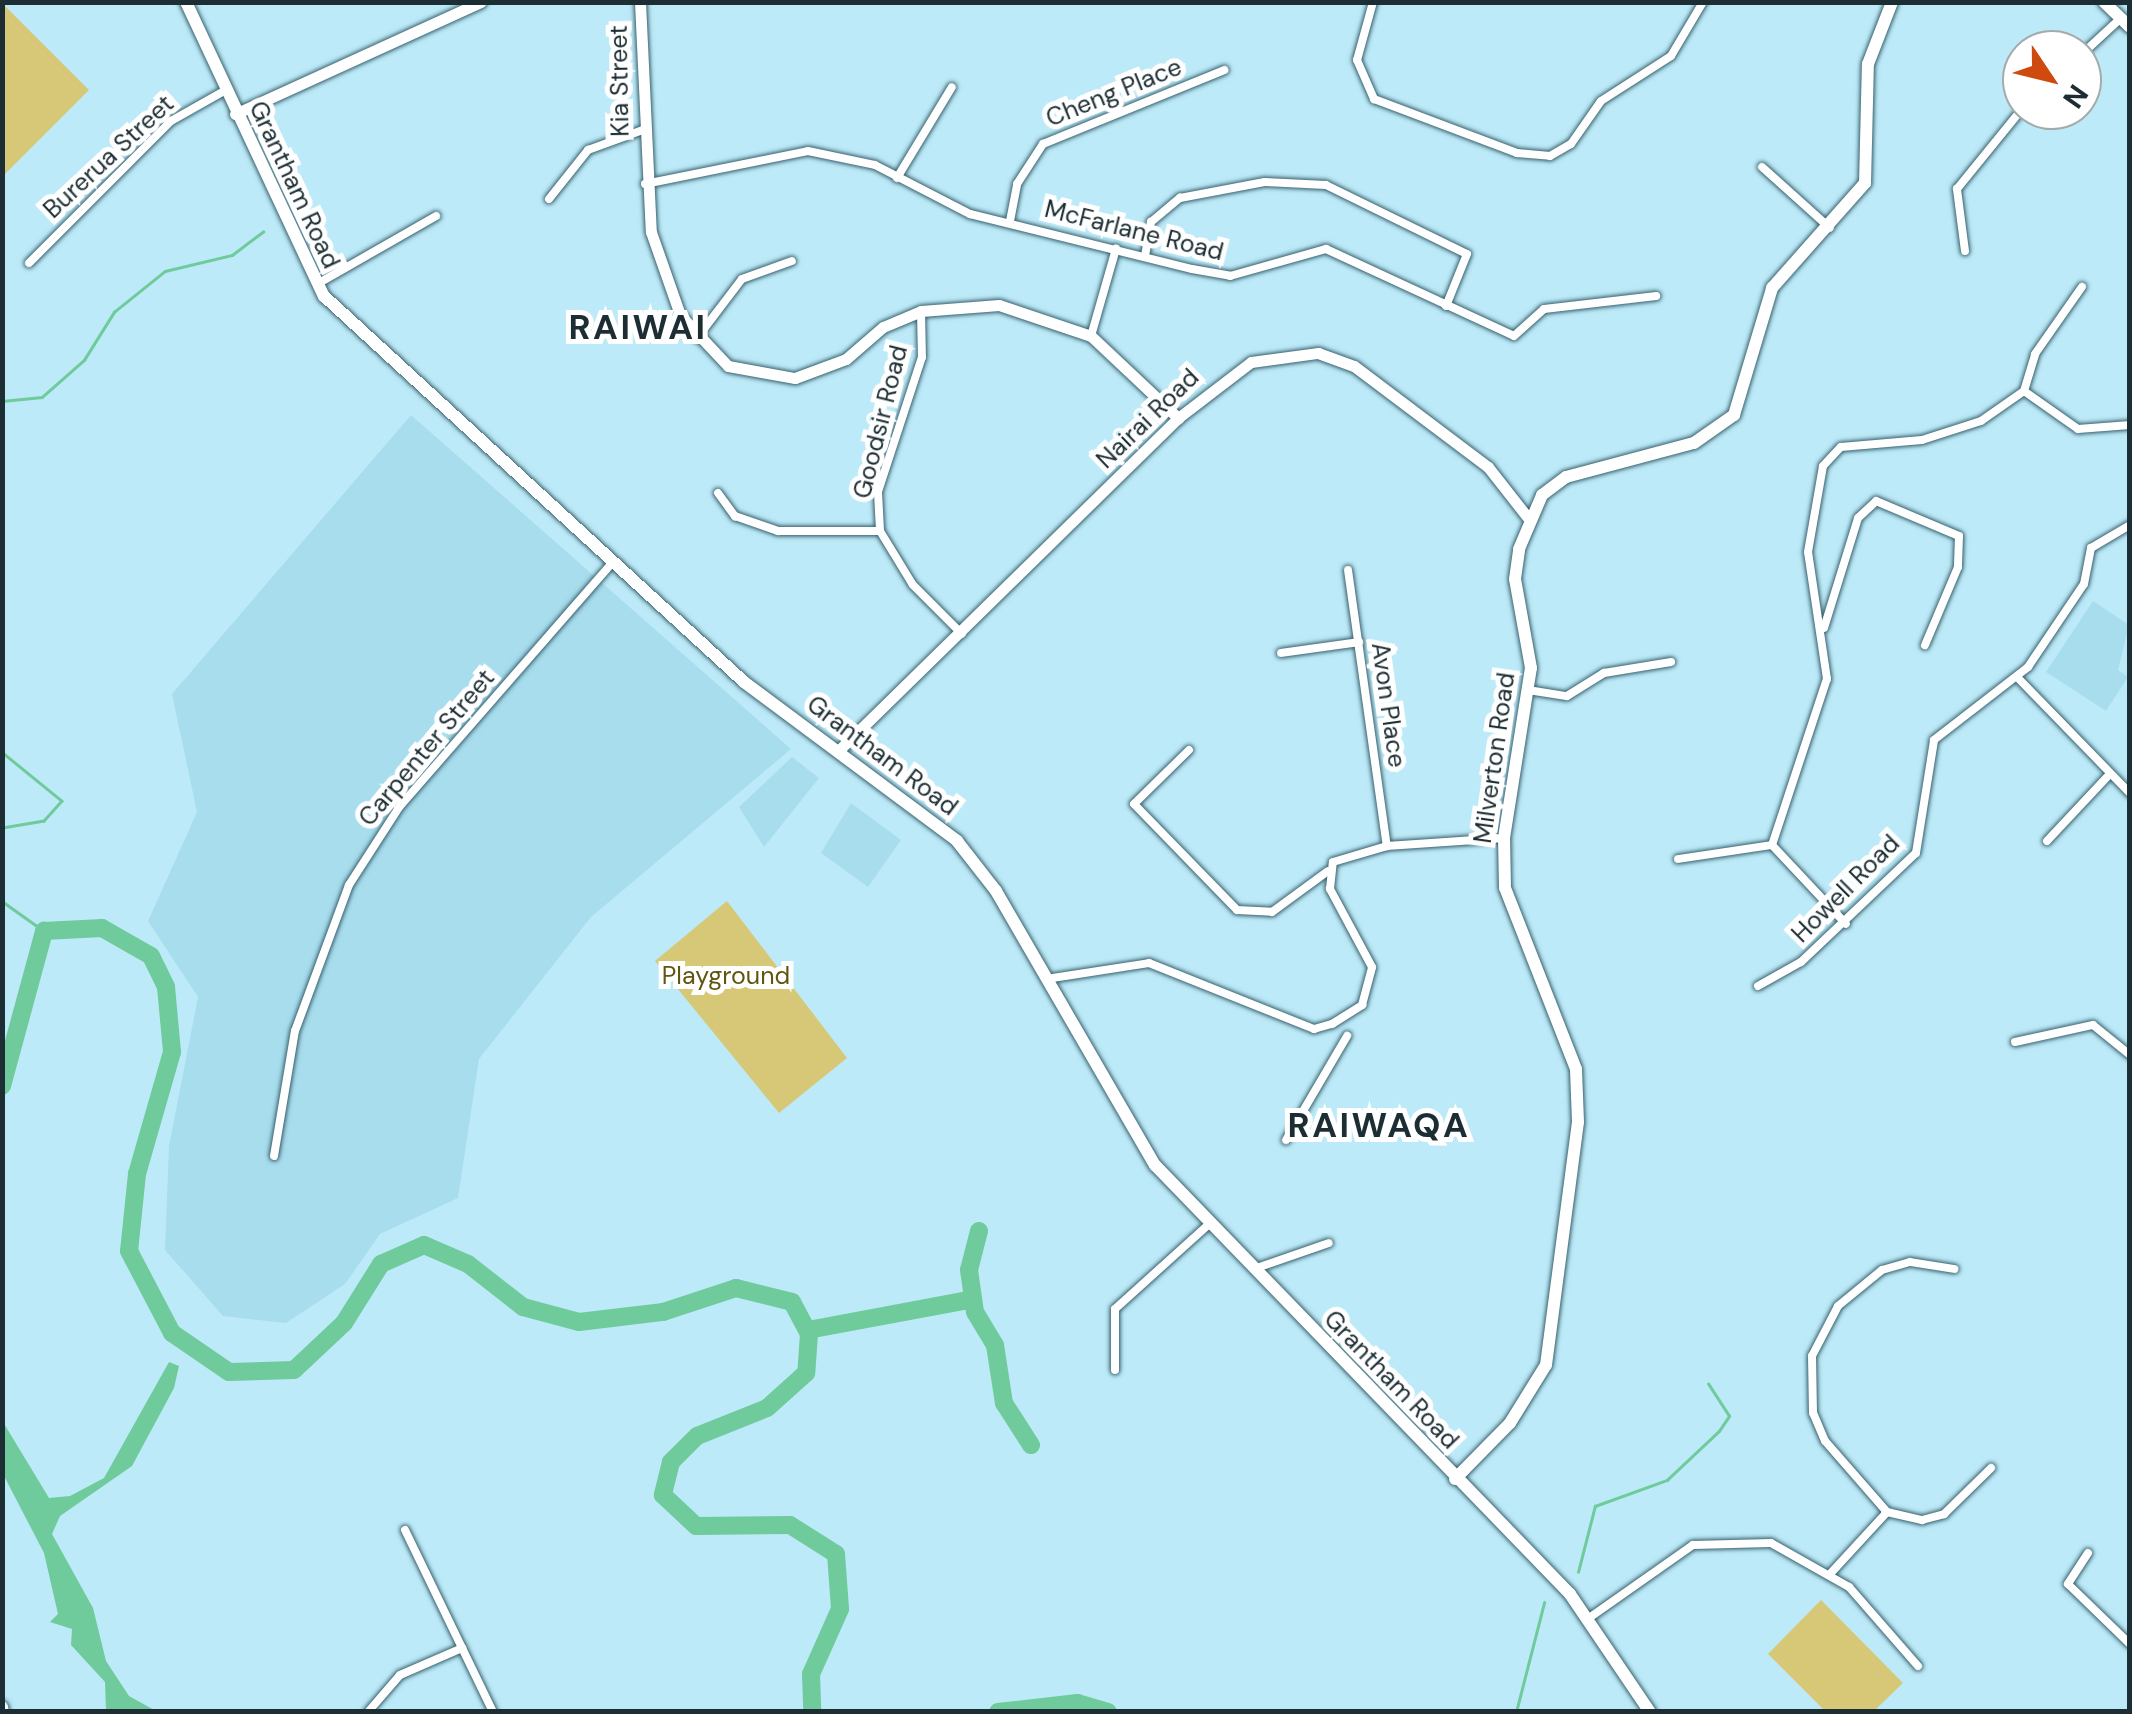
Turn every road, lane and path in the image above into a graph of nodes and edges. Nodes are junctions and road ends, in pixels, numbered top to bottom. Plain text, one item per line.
1 (186, 2) edge
2 (481, 2) edge
3 (640, 2) edge
4 (1373, 2) edge
5 (1703, 2) edge
6 (1892, 2) edge
7 (2104, 2) edge
8 (2125, 23) edge
9 (2102, 40) edge
10 (1224, 70) dead end
11 (952, 87) dead end
12 (224, 91) junction
13 (235, 114) junction
14 (644, 130) junction
15 (2005, 130) edge
16 (1762, 168) dead end
17 (897, 178) junction
18 (645, 184) junction
19 (549, 200) dead end
20 (436, 216) dead end
21 (1010, 220) junction
22 (1830, 228) junction
23 (1116, 249) junction
24 (1965, 251) dead end
25 (1145, 256) junction
26 (792, 261) dead end
27 (30, 263) dead end
28 (316, 285) junction
29 (2082, 287) dead end
30 (1656, 296) dead end
31 (1446, 306) junction
32 (921, 311) junction
33 (1091, 336) junction
34 (696, 338) junction
35 (2024, 391) junction
36 (1178, 418) junction
37 (2130, 424) edge
38 (718, 493) dead end
39 (1528, 518) junction
40 (2130, 525) edge
41 (880, 531) junction
42 (612, 563) junction
43 (1348, 570) dead end
44 (1824, 628) junction
45 (962, 634) junction
46 (1359, 642) junction
47 (1925, 645) dead end
48 (1281, 654) dead end
49 (1671, 662) dead end
50 (2018, 678) junction
51 (1528, 690) junction
52 (1189, 750) dead end
53 (838, 751) junction
54 (2107, 777) junction
55 (2130, 793) edge
56 (1504, 838) junction
57 (2047, 841) dead end
58 (1772, 845) junction
59 (1387, 846) junction
60 (1678, 859) dead end
61 (1328, 871) junction
62 (1846, 924) junction
63 (1045, 980) junction
64 (1758, 986) dead end
65 (1348, 1036) dead end
66 (2015, 1042) dead end
67 (2130, 1055) edge
68 (1286, 1140) dead end
69 (274, 1156) dead end
70 (1208, 1225) junction
71 (1329, 1243) dead end
72 (1954, 1269) dead end
73 (1252, 1270) junction
74 (1115, 1370) dead end
75 (1991, 1468) dead end
76 (1455, 1478) junction
77 (1887, 1512) junction
78 (405, 1530) dead end
79 (2088, 1553) dead end
80 (1830, 1574) junction
81 (1589, 1618) junction
82 (2130, 1644) edge
83 (462, 1648) junction
84 (1918, 1666) dead end
85 (368, 1712) edge
86 (493, 1712) edge
87 (1650, 1712) edge

1 - 12 main road, Grantham Road
2 - 13 street
3 - 14 street, Kia Street
4 - 5 street
6 - 22 main road
7 - 8 main road
8 - 9 street
10 - 21 street, Cheng Place
11 - 17 street
12 - 13 main road, Grantham Road
12 - 27 street, Burerua Street
13 - 28 main road, Grantham Road
14 - 18 street, Kia Street
14 - 19 street
15 - 24 street
16 - 22 street
17 - 18 street, McFarlane Road
17 - 21 street, McFarlane Road
18 - 34 street, Kia Street
20 - 28 street
21 - 23 street, McFarlane Road
22 - 39 main road
23 - 25 street, McFarlane Road
23 - 33 street
25 - 31 street, McFarlane Road
25 - 31 street
26 - 34 street
28 - 42 main road, Grantham Road
29 - 35 street
30 - 31 street, McFarlane Road
32 - 33 street
32 - 34 street
32 - 41 street, Goodsir Road
33 - 36 street
35 - 37 street
35 - 44 street
36 - 39 street, Nairai Road
36 - 45 street, Nairai Road
38 - 41 street
39 - 51 main road, Milverton Road
40 - 50 street, Howell Road
41 - 45 street, Goodsir Road
42 - 53 main road, Grantham Road
42 - 69 street, Carpenter Street
43 - 46 street, Avon Place
44 - 47 street
44 - 58 street
45 - 53 street, Nairai Road
46 - 48 street
46 - 59 street, Avon Place
49 - 51 street
50 - 54 street
50 - 62 street, Howell Road
51 - 56 main road, Milverton Road
52 - 61 street
53 - 63 main road, Grantham Road
54 - 55 street
54 - 57 street
56 - 59 street
56 - 76 main road, Milverton Road
58 - 60 street
58 - 62 street
59 - 61 street
61 - 63 street
62 - 64 street, Howell Road
63 - 70 main road, Grantham Road
65 - 68 street
66 - 67 street
70 - 73 main road, Grantham Road
70 - 74 street
71 - 73 street
72 - 77 street
73 - 76 main road, Grantham Road
75 - 77 street
76 - 81 main road, Grantham Road
77 - 80 street
78 - 83 street
79 - 82 street
80 - 81 street
80 - 84 street
81 - 87 main road, Grantham Road
83 - 85 street
83 - 86 street

